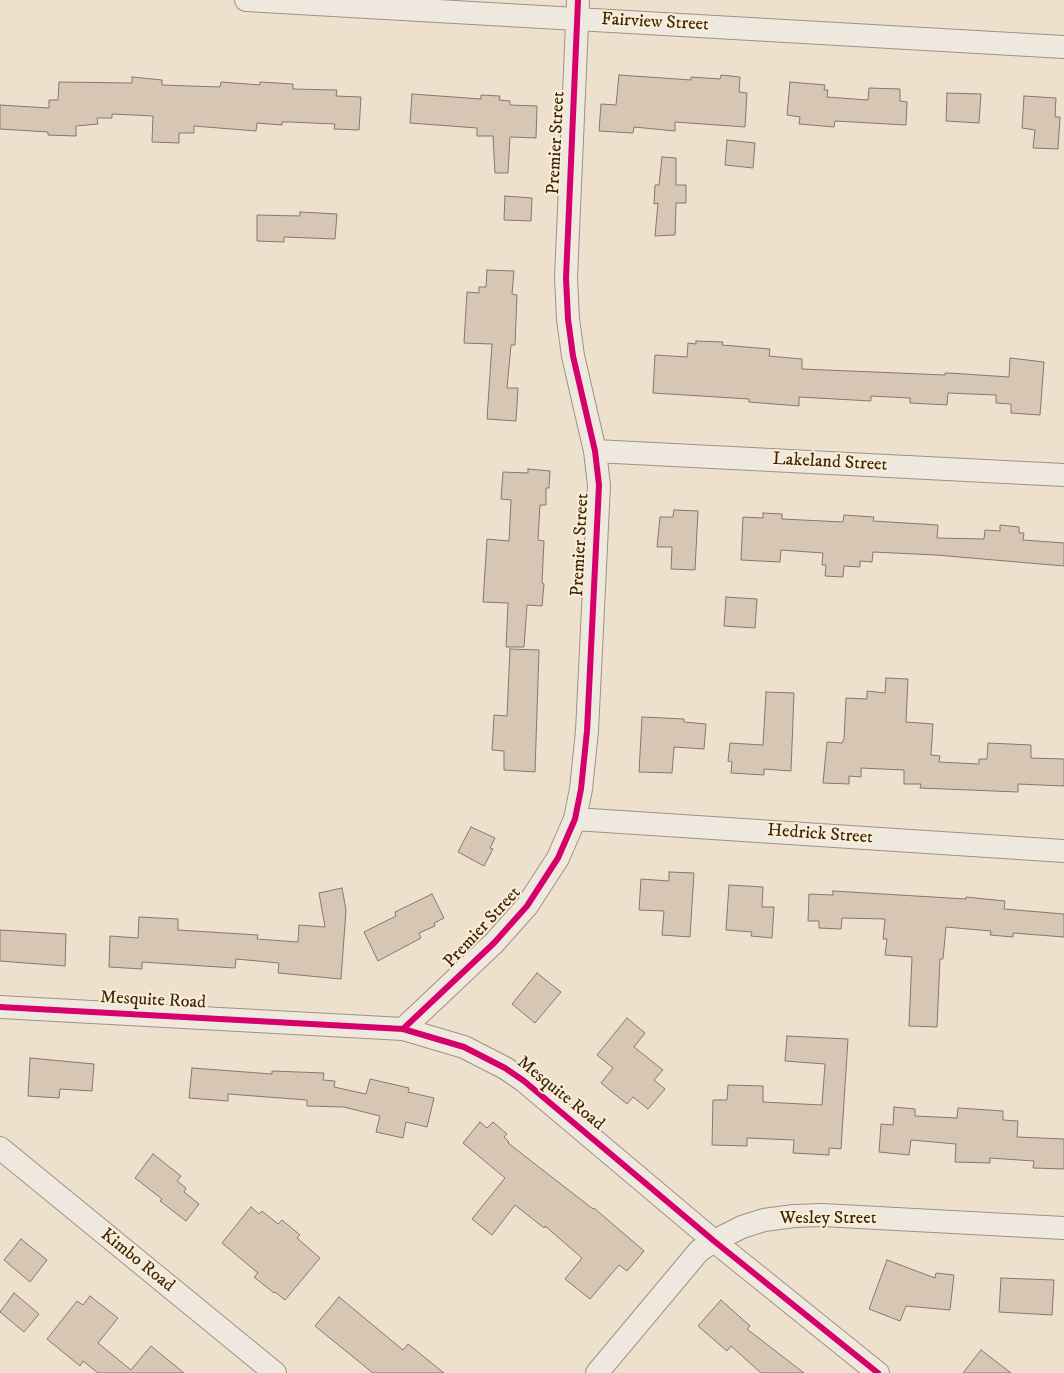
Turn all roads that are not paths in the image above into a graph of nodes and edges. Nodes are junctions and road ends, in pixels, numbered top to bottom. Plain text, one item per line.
1 (246, 0) edge
2 (578, 9) edge
3 (1064, 47) edge
4 (595, 451) junction
5 (1064, 475) edge
6 (575, 818) junction
7 (1064, 851) edge
8 (0, 1007) edge
9 (403, 1029) junction
10 (0, 1148) edge
11 (1064, 1228) edge
12 (714, 1241) junction
13 (275, 1373) edge
14 (597, 1373) edge
15 (878, 1373) edge

1 - 2 street, Fairview Street
2 - 3 street, Fairview Street
2 - 4 street, Premier Street
4 - 5 street, Lakeland Street
4 - 6 street, Premier Street
6 - 7 street, Hedrick Street
6 - 9 street, Premier Street
8 - 9 street, Mesquite Road
9 - 12 street, Mesquite Road
10 - 13 street, Kimbo Road
11 - 12 street, Wesley Street
12 - 14 street, Wesley Street
12 - 15 street, Mesquite Road

